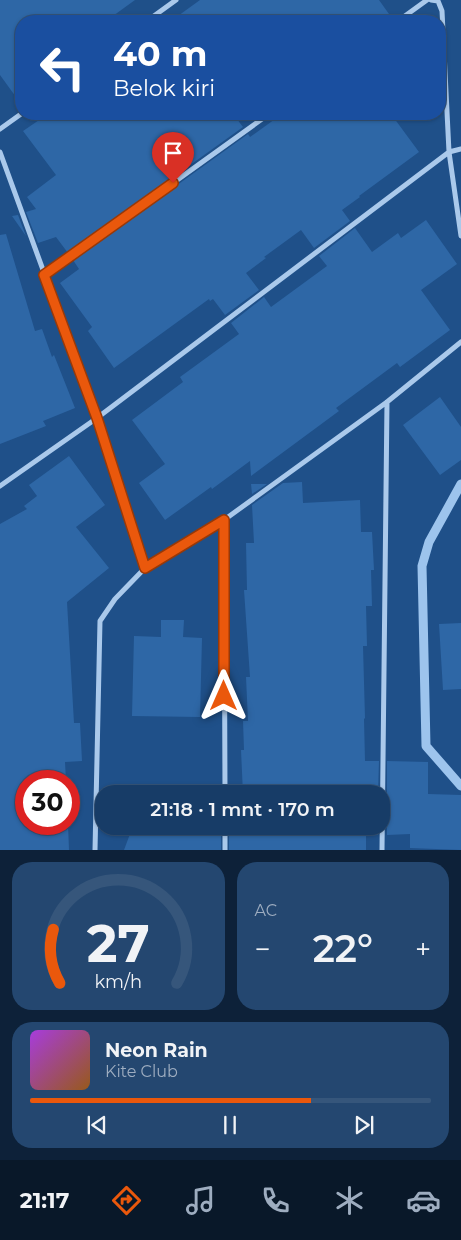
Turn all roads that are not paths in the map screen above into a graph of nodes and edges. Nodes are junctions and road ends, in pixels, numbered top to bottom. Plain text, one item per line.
1 (176, 0) edge
2 (429, 0) edge
3 (438, 0) edge
4 (155, 15) edge
5 (407, 15) edge
6 (442, 15) edge
7 (446, 92) edge
8 (15, 118) edge
9 (261, 120) edge
10 (0, 129) edge
11 (461, 149) edge
12 (0, 152) edge
13 (449, 152) junction
14 (461, 236) edge
15 (44, 275) junction
16 (461, 342) edge
17 (387, 402) junction
18 (97, 418) junction
19 (0, 486) edge
20 (224, 520) junction
21 (145, 568) junction
22 (225, 785) edge
23 (225, 835) edge
24 (95, 850) edge
25 (225, 850) edge
26 (382, 850) edge

1 - 4 street
2 - 3 street
2 - 5 street
3 - 6 street
7 - 13 street
8 - 10 street
9 - 15 street
11 - 13 street
12 - 15 street
13 - 14 street
13 - 18 street
15 - 18 street
16 - 17 street
17 - 20 street
17 - 26 street
18 - 19 street
18 - 21 street
20 - 21 street
20 - 22 street
21 - 24 street
23 - 25 street

